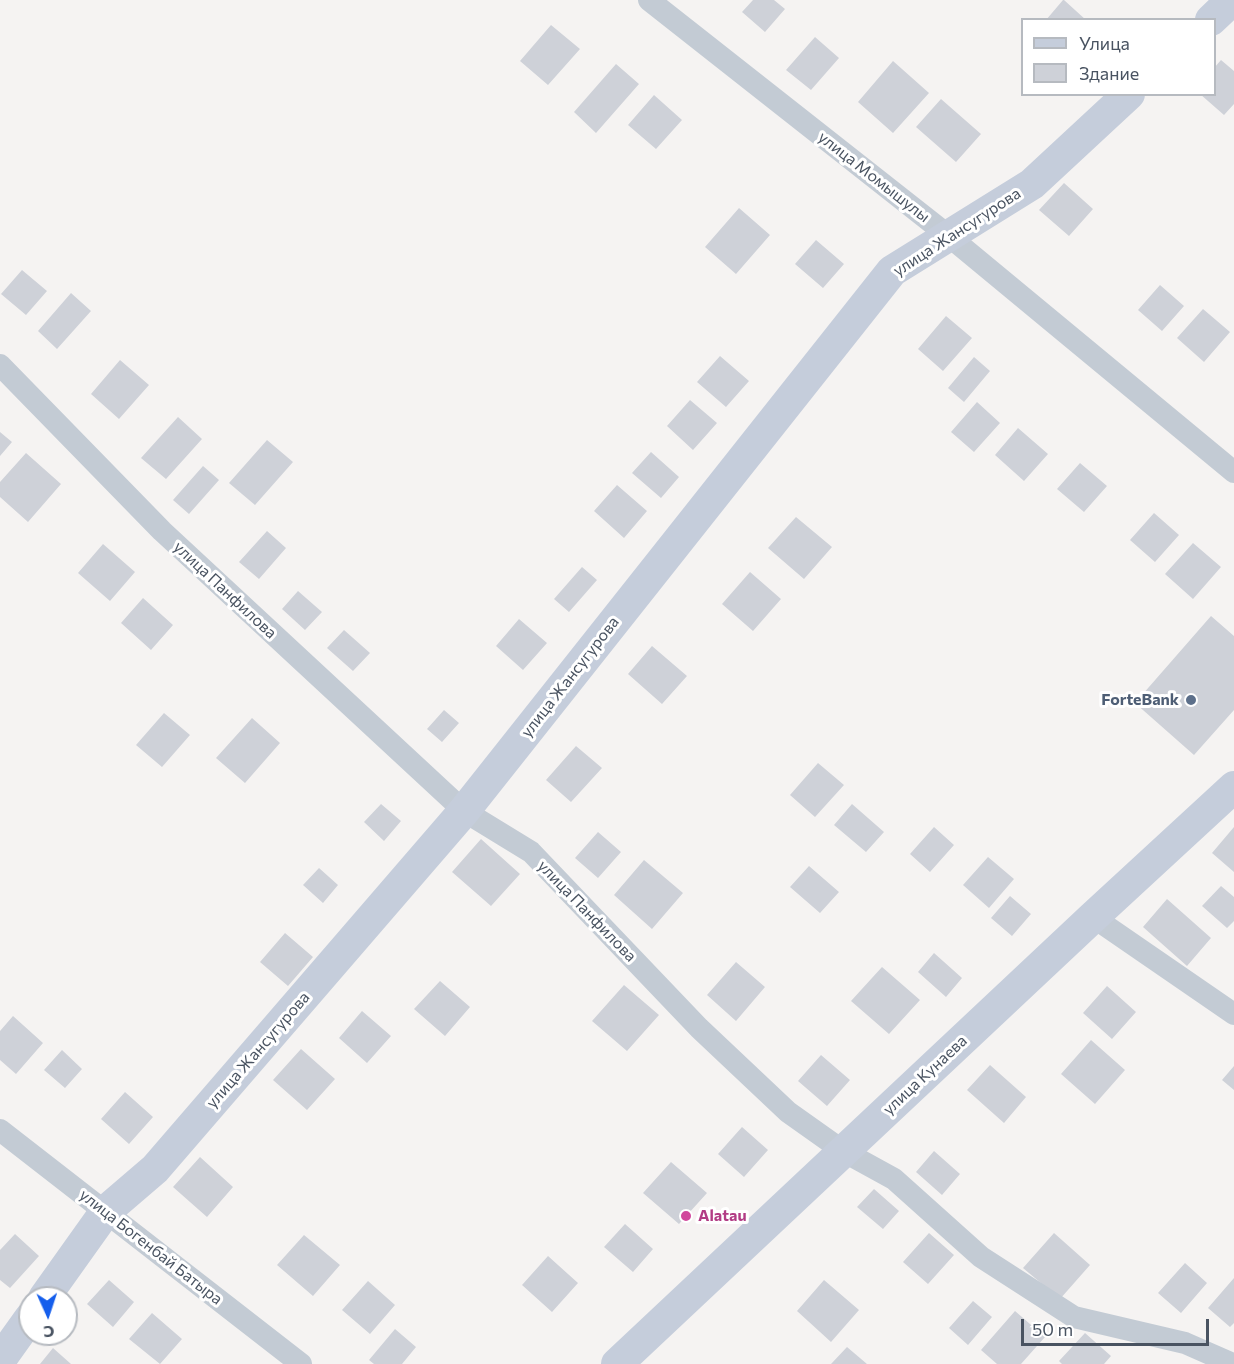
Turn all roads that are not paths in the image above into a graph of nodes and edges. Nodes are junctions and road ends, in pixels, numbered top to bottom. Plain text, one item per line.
1 (649, 0) edge
2 (1232, 0) edge
3 (1213, 18) edge
4 (1127, 96) edge
5 (950, 237) junction
6 (0, 365) edge
7 (1234, 472) edge
8 (1234, 787) edge
9 (464, 811) junction
10 (1093, 917) junction
11 (1234, 1014) edge
12 (0, 1130) edge
13 (843, 1151) junction
14 (105, 1211) junction
15 (52, 1286) edge
16 (18, 1335) edge
17 (0, 1360) edge
18 (301, 1364) edge
19 (617, 1364) edge
20 (1233, 1364) edge

1 - 5 street, улица Момышулы
2 - 3 street
4 - 5 street, улица Жансугурова
5 - 7 street, улица Момышулы
5 - 9 street, улица Жансугурова
6 - 9 street, улица Панфилова
8 - 10 street, улица Кунаева
9 - 13 street, улица Панфилова
9 - 14 street, улица Жансугурова
10 - 11 street
10 - 13 street, улица Кунаева
12 - 14 street, улица Богенбай Батыра
13 - 19 street, улица Кунаева
13 - 20 street, улица Панфилова
14 - 15 street, улица Жансугурова
14 - 18 street, улица Богенбай Батыра
16 - 17 street

